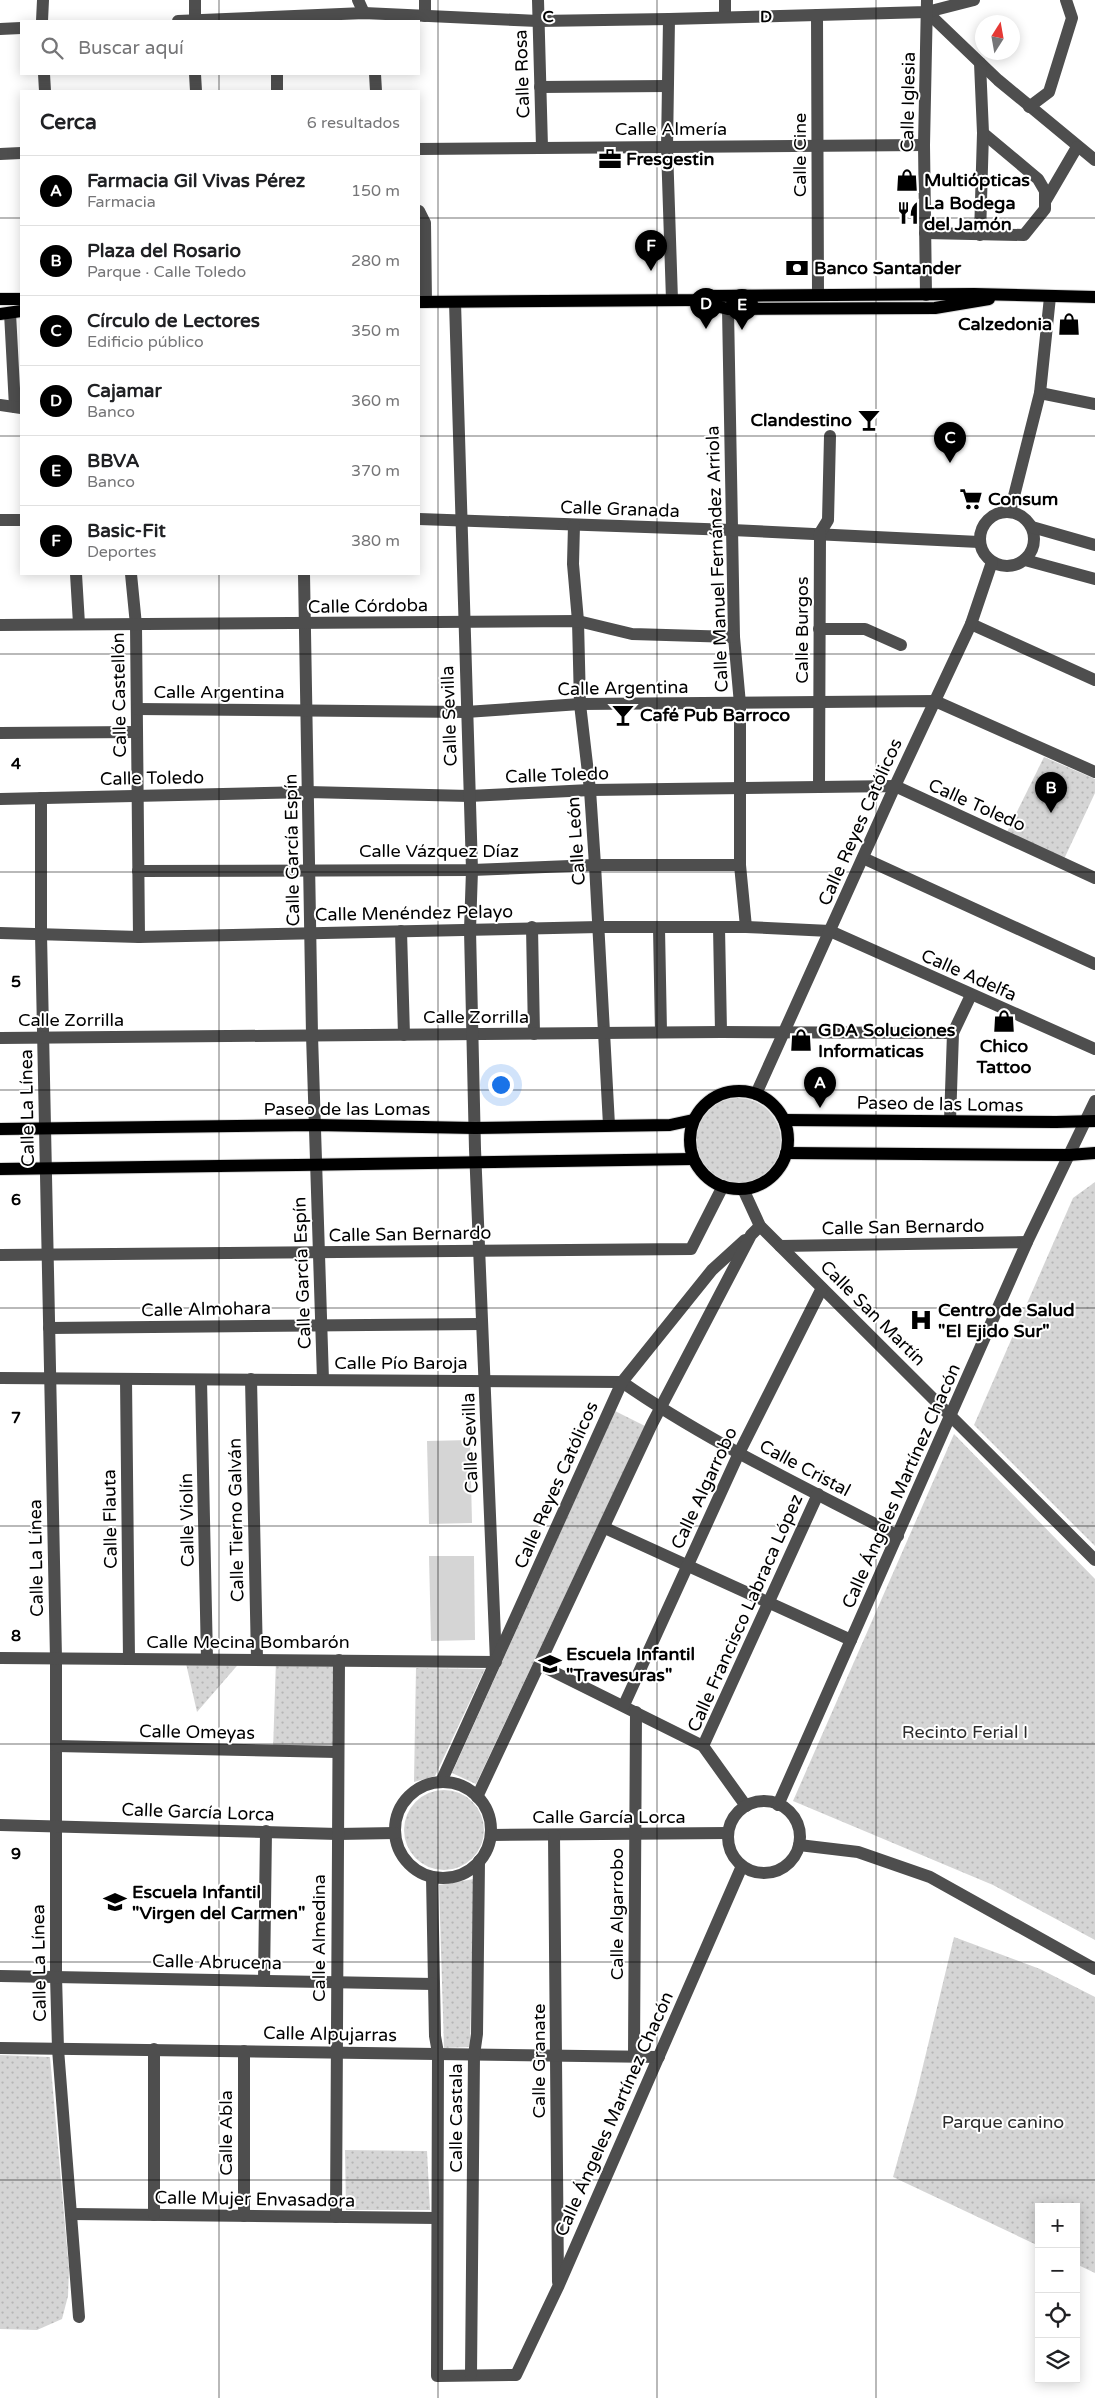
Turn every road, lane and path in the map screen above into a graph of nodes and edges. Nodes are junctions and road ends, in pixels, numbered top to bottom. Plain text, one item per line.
1 (42, 0) edge
2 (195, 0) edge
3 (358, 0) edge
4 (425, 0) edge
5 (538, 0) edge
6 (726, 0) edge
7 (974, 0) edge
8 (1066, 0) edge
9 (927, 6) edge
10 (817, 14) junction
11 (371, 16) edge
12 (425, 16) junction
13 (725, 17) junction
14 (279, 19) edge
15 (669, 19) junction
16 (42, 20) edge
17 (195, 20) edge
18 (237, 20) edge
19 (538, 21) junction
20 (20, 28) edge
21 (0, 29) edge
22 (980, 64) junction
23 (44, 75) edge
24 (196, 75) edge
25 (278, 75) edge
26 (376, 75) edge
27 (667, 86) junction
28 (540, 87) junction
29 (45, 90) edge
30 (196, 90) edge
31 (277, 90) edge
32 (376, 90) edge
33 (1029, 107) junction
34 (983, 132) junction
35 (817, 145) junction
36 (924, 145) junction
37 (542, 147) junction
38 (1077, 147) junction
39 (667, 148) junction
40 (420, 149) edge
41 (20, 153) edge
42 (0, 154) edge
43 (1095, 160) edge
44 (1046, 200) junction
45 (420, 212) edge
46 (925, 233) junction
47 (980, 235) junction
48 (818, 295) junction
49 (926, 295) junction
50 (780, 296) junction
51 (1006, 296) junction
52 (1095, 297) edge
53 (1050, 298) junction
54 (0, 299) edge
55 (20, 299) edge
56 (672, 300) junction
57 (694, 300) junction
58 (422, 302) edge
59 (455, 302) junction
60 (20, 306) edge
61 (881, 307) junction
62 (728, 309) junction
63 (8, 312) edge
64 (1040, 393) junction
65 (1095, 404) edge
66 (0, 406) edge
67 (18, 408) edge
68 (830, 436) dead end
69 (1010, 512) junction
70 (420, 519) edge
71 (0, 520) edge
72 (20, 520) edge
73 (462, 521) junction
74 (574, 525) junction
75 (1032, 528) junction
76 (732, 530) junction
77 (820, 533) junction
78 (979, 542) junction
79 (1095, 544) edge
80 (1025, 560) junction
81 (992, 562) junction
82 (76, 575) edge
83 (131, 575) edge
84 (304, 575) edge
85 (1095, 579) edge
86 (578, 621) junction
87 (463, 622) junction
88 (80, 624) junction
89 (306, 624) junction
90 (971, 624) junction
91 (0, 625) edge
92 (136, 625) junction
93 (819, 629) junction
94 (734, 637) junction
95 (901, 645) dead end
96 (1095, 680) edge
97 (820, 700) junction
98 (935, 701) junction
99 (580, 704) junction
100 (740, 704) junction
101 (137, 709) junction
102 (306, 709) junction
103 (466, 712) junction
104 (137, 732) junction
105 (0, 733) edge
106 (1095, 772) edge
107 (819, 786) junction
108 (895, 786) junction
109 (741, 789) junction
110 (590, 790) junction
111 (308, 792) junction
112 (138, 795) junction
113 (470, 796) junction
114 (40, 798) junction
115 (0, 799) edge
116 (863, 858) junction
117 (595, 865) junction
118 (740, 865) junction
119 (310, 869) junction
120 (472, 870) junction
121 (138, 871) junction
122 (1095, 878) edge
123 (599, 927) junction
124 (719, 927) junction
125 (746, 927) junction
126 (532, 928) junction
127 (659, 928) junction
128 (470, 930) junction
129 (401, 931) junction
130 (830, 931) junction
131 (0, 933) edge
132 (312, 933) junction
133 (41, 934) junction
134 (139, 937) junction
135 (1095, 964) edge
136 (971, 995) junction
137 (785, 1031) junction
138 (661, 1032) junction
139 (721, 1032) junction
140 (952, 1033) junction
141 (404, 1034) junction
142 (472, 1034) junction
143 (534, 1034) junction
144 (605, 1034) junction
145 (312, 1035) junction
146 (0, 1038) edge
147 (43, 1038) junction
148 (1095, 1049) edge
149 (756, 1094) junction
150 (1095, 1101) edge
151 (693, 1120) junction
152 (784, 1120) junction
153 (950, 1121) junction
154 (1090, 1121) edge
155 (315, 1125) junction
156 (609, 1125) junction
157 (475, 1128) junction
158 (0, 1129) edge
159 (45, 1129) junction
160 (786, 1153) junction
161 (1095, 1153) edge
162 (1069, 1155) junction
163 (693, 1159) junction
164 (316, 1164) junction
165 (476, 1164) junction
166 (45, 1168) junction
167 (0, 1169) edge
168 (723, 1186) junction
169 (743, 1189) junction
170 (756, 1230) junction
171 (1027, 1242) junction
172 (780, 1246) junction
173 (479, 1251) junction
174 (318, 1252) junction
175 (0, 1255) edge
176 (48, 1255) junction
177 (822, 1288) junction
178 (482, 1324) junction
179 (321, 1325) junction
180 (49, 1328) junction
181 (0, 1378) edge
182 (50, 1379) junction
183 (126, 1379) junction
184 (201, 1380) junction
185 (251, 1380) junction
186 (323, 1380) junction
187 (485, 1381) junction
188 (622, 1382) junction
189 (660, 1408) junction
190 (951, 1415) junction
191 (740, 1453) junction
192 (818, 1494) junction
193 (605, 1528) junction
194 (898, 1536) junction
195 (1095, 1560) edge
196 (686, 1566) junction
197 (768, 1603) junction
198 (852, 1640) junction
199 (0, 1658) edge
200 (56, 1658) junction
201 (129, 1659) junction
202 (207, 1659) junction
203 (256, 1659) junction
204 (339, 1660) junction
205 (496, 1662) junction
206 (540, 1665) junction
207 (624, 1705) junction
208 (636, 1712) junction
209 (56, 1746) junction
210 (703, 1746) junction
211 (338, 1752) junction
212 (441, 1782) junction
213 (478, 1796) junction
214 (778, 1804) junction
215 (746, 1806) junction
216 (55, 1825) junction
217 (0, 1826) edge
218 (266, 1831) junction
219 (395, 1833) junction
220 (338, 1834) junction
221 (634, 1834) junction
222 (728, 1834) junction
223 (491, 1835) junction
224 (554, 1835) junction
225 (799, 1845) junction
226 (480, 1861) junction
227 (742, 1866) junction
228 (432, 1877) junction
229 (1095, 1969) edge
230 (0, 1976) edge
231 (56, 1976) junction
232 (264, 1980) junction
233 (336, 1981) junction
234 (434, 1984) junction
235 (0, 2048) edge
236 (58, 2049) junction
237 (154, 2050) junction
238 (244, 2050) junction
239 (336, 2052) junction
240 (438, 2053) junction
241 (474, 2055) junction
242 (556, 2055) junction
243 (634, 2056) junction
244 (659, 2057) junction
245 (72, 2214) junction
246 (154, 2215) junction
247 (244, 2216) junction
248 (336, 2217) junction
249 (437, 2218) junction
250 (558, 2287) junction
251 (79, 2317) dead end
252 (471, 2375) junction

1 - 16 street
2 - 17 street
3 - 11 street
4 - 12 street
5 - 19 street, Calle Rosa
6 - 13 street
7 - 9 street
8 - 33 street
9 - 10 street
9 - 22 street
9 - 36 street, Calle Iglesia
10 - 13 street
10 - 35 street, Calle Cine
11 - 12 street
11 - 14 street
12 - 19 street
13 - 15 street
14 - 18 street
15 - 19 street
15 - 27 street
19 - 28 street, Calle Rosa
20 - 21 street
22 - 33 street
22 - 34 street
23 - 29 street
24 - 30 street
25 - 31 street
26 - 32 street
27 - 28 street
27 - 39 street
28 - 37 street, Calle Rosa
33 - 38 street
34 - 44 street
34 - 47 street
35 - 36 street, Calle Almería
35 - 39 street, Calle Almería
35 - 48 street, Calle Cine
36 - 46 street, Calle Iglesia
37 - 39 street, Calle Almería
37 - 40 street, Calle Almería
38 - 43 street
38 - 44 street
39 - 56 street
41 - 42 street
44 - 47 street
45 - 58 street
46 - 47 street
46 - 49 street, Calle Iglesia
48 - 49 main road
48 - 50 main road
49 - 51 main road
49 - 61 main road
50 - 57 main road
50 - 62 main road
51 - 53 main road
51 - 61 main road
52 - 53 main road
53 - 64 street
54 - 55 main road
56 - 57 main road
56 - 59 main road
57 - 62 main road
58 - 59 main road
59 - 73 street, Calle Sevilla
60 - 63 street
61 - 62 main road
62 - 76 street, Calle Manuel Fernández Arriola
63 - 67 street
64 - 65 street
64 - 69 street
66 - 67 street
68 - 77 street
69 - 75 street
69 - 78 street
70 - 73 street, Calle Granada
71 - 72 street
73 - 74 street, Calle Granada
73 - 87 street, Calle Sevilla
74 - 76 street, Calle Granada
74 - 86 street, Calle León
75 - 79 street
75 - 80 street
76 - 77 street, Calle Granada
76 - 94 street, Calle Manuel Fernández Arriola
77 - 78 street, Calle Granada
77 - 93 street, Calle Burgos
78 - 81 street
80 - 81 street
80 - 85 street
81 - 90 street, Calle Reyes Católicos
82 - 88 street
83 - 92 street, Calle Castellón
84 - 89 street, Calle García Espín
86 - 87 street, Calle Córdoba
86 - 94 street, Calle Córdoba
86 - 99 street, Calle León
87 - 89 street, Calle Córdoba
87 - 103 street, Calle Sevilla
88 - 91 street, Calle Córdoba
88 - 92 street, Calle Córdoba
89 - 92 street, Calle Córdoba
89 - 102 street, Calle García Espín
90 - 96 street
90 - 98 street, Calle Reyes Católicos
92 - 101 street, Calle Castellón
93 - 95 street
93 - 97 street, Calle Burgos
94 - 100 street, Calle Manuel Fernández Arriola
97 - 98 street, Calle Argentina
97 - 100 street, Calle Argentina
97 - 107 street, Calle Burgos
98 - 106 street, Calle Argentina
98 - 108 street, Calle Reyes Católicos
99 - 100 street, Calle Argentina
99 - 103 street, Calle Argentina
99 - 110 street, Calle León
100 - 109 street, Calle Manuel Fernández Arriola
101 - 102 street, Calle Argentina
101 - 104 street, Calle Castellón
102 - 103 street, Calle Argentina
102 - 111 street, Calle García Espín
103 - 113 street, Calle Sevilla
104 - 105 street
104 - 112 street, Calle Castellón
107 - 108 street, Calle Toledo
107 - 109 street, Calle Toledo
108 - 116 street, Calle Reyes Católicos
108 - 122 street, Calle Toledo
109 - 110 street, Calle Toledo
109 - 118 street, Calle Manuel Fernández Arriola
110 - 113 street, Calle Toledo
110 - 117 street, Calle León
111 - 112 street, Calle Toledo
111 - 113 street, Calle Toledo
111 - 119 street, Calle García Espín
112 - 114 street, Calle Toledo
112 - 121 street, Calle Castellón
113 - 120 street, Calle Sevilla
114 - 115 street, Calle Toledo
114 - 133 street, Calle La Línea
116 - 130 street, Calle Reyes Católicos
116 - 135 street
117 - 118 street, Calle Vázquez Díaz
117 - 120 street, Calle Vázquez Díaz
117 - 123 street, Calle León
118 - 125 street, Calle Manuel Fernández Arriola
119 - 120 street, Calle Vázquez Díaz
119 - 121 street, Calle Vázquez Díaz
119 - 132 street, Calle García Espín
120 - 128 street, Calle Sevilla
121 - 134 street, Calle Castellón
123 - 126 street, Calle Menéndez Pelayo
123 - 127 street, Calle Menéndez Pelayo
123 - 144 street, Calle León
124 - 125 street, Calle Menéndez Pelayo
124 - 127 street, Calle Menéndez Pelayo
124 - 139 street
125 - 130 street, Calle Menéndez Pelayo
126 - 128 street, Calle Menéndez Pelayo
126 - 143 street
127 - 138 street
128 - 129 street, Calle Menéndez Pelayo
128 - 142 street, Calle Sevilla
129 - 132 street, Calle Menéndez Pelayo
129 - 141 street
130 - 136 street, Calle Adelfa
130 - 137 street, Calle Reyes Católicos
131 - 133 street, Calle Menéndez Pelayo
132 - 134 street, Calle Menéndez Pelayo
132 - 145 street, Calle García Espín
133 - 134 street, Calle Menéndez Pelayo
133 - 147 street, Calle La Línea
136 - 140 street
136 - 148 street, Calle Adelfa
137 - 139 street, Calle Zorrilla
137 - 140 street, Calle Zorrilla
137 - 149 street, Calle Reyes Católicos
138 - 139 street, Calle Zorrilla
138 - 144 street, Calle Zorrilla
140 - 153 street
141 - 142 street, Calle Zorrilla
141 - 145 street, Calle Zorrilla
142 - 143 street, Calle Zorrilla
142 - 157 street, Calle Sevilla
143 - 144 street, Calle Zorrilla
144 - 156 street, Calle León
145 - 147 street, Calle Zorrilla
145 - 155 street, Calle García Espín
146 - 147 street, Calle Zorrilla
147 - 159 street, Calle La Línea
149 - 151 main road
149 - 152 main road
150 - 154 street, Calle Ángeles Martínez Chacón
151 - 156 main road, Paseo de las Lomas
151 - 163 main road
152 - 153 main road, Paseo de las Lomas
152 - 160 main road
153 - 154 main road, Paseo de las Lomas
154 - 162 street, Calle Ángeles Martínez Chacón
155 - 157 main road, Paseo de las Lomas
155 - 159 main road, Paseo de las Lomas
155 - 164 street, Calle García Espín
156 - 157 main road, Paseo de las Lomas
157 - 165 street, Calle Sevilla
158 - 159 main road, Paseo de las Lomas
159 - 166 street, Calle La Línea
160 - 162 main road
160 - 169 main road
161 - 162 main road
162 - 171 street, Calle Ángeles Martínez Chacón
163 - 165 main road
163 - 168 main road
164 - 165 main road
164 - 166 main road
164 - 174 street, Calle García Espín
165 - 173 street, Calle Sevilla
166 - 167 main road
166 - 176 street, Calle La Línea
168 - 169 main road
168 - 173 street, Calle San Bernardo
169 - 170 street, Calle San Martín
170 - 172 street, Calle San Martín
170 - 188 street, Calle Reyes Católicos
170 - 189 street
171 - 172 street, Calle San Bernardo
171 - 190 street, Calle Ángeles Martínez Chacón
172 - 177 street, Calle San Martín
173 - 174 street, Calle San Bernardo
173 - 178 street, Calle Sevilla
174 - 176 street, Calle San Bernardo
174 - 179 street, Calle García Espín
175 - 176 street, Calle San Bernardo
176 - 180 street, Calle La Línea
177 - 190 street, Calle San Martín
177 - 191 street, Calle Algarrobo
178 - 179 street, Calle Almohara
178 - 187 street, Calle Sevilla
179 - 180 street, Calle Almohara
179 - 186 street, Calle García Espín
180 - 182 street, Calle La Línea
181 - 182 street, Calle Pío Baroja
182 - 183 street, Calle Pío Baroja
182 - 200 street, Calle La Línea
183 - 184 street, Calle Pío Baroja
183 - 201 street, Calle Flauta
184 - 185 street, Calle Pío Baroja
184 - 202 street, Calle Violín
185 - 186 street, Calle Pío Baroja
185 - 203 street, Calle Tierno Galván
186 - 187 street, Calle Pío Baroja
187 - 188 street, Calle Pío Baroja
187 - 205 street, Calle Sevilla
188 - 189 street, Calle Cristal
188 - 205 street, Calle Reyes Católicos
189 - 191 street, Calle Cristal
189 - 193 street
190 - 194 street, Calle Ángeles Martínez Chacón
190 - 195 street, Calle San Martín
191 - 192 street, Calle Cristal
191 - 196 street, Calle Algarrobo
192 - 194 street, Calle Cristal
192 - 197 street, Calle Francisco Labraca López
193 - 196 street
193 - 206 street
194 - 198 street, Calle Ángeles Martínez Chacón
196 - 197 street
196 - 207 street, Calle Algarrobo
197 - 198 street
197 - 210 street, Calle Francisco Labraca López
198 - 214 street, Calle Ángeles Martínez Chacón
199 - 200 street, Calle Mecina Bombarón
200 - 201 street, Calle Mecina Bombarón
200 - 209 street, Calle La Línea
201 - 202 street, Calle Mecina Bombarón
202 - 203 street, Calle Mecina Bombarón
203 - 204 street, Calle Mecina Bombarón
204 - 205 street, Calle Mecina Bombarón
204 - 211 street, Calle Almedina
205 - 212 street, Calle Reyes Católicos
206 - 207 street
206 - 213 street
207 - 208 street
208 - 210 street
208 - 221 street, Calle Algarrobo
209 - 211 street, Calle Omeyas
209 - 216 street, Calle La Línea
210 - 215 street
211 - 220 street, Calle Almedina
212 - 213 street
212 - 219 street
213 - 223 street
214 - 215 street
214 - 225 street
215 - 222 street
216 - 217 street, Calle García Lorca
216 - 218 street, Calle García Lorca
216 - 231 street, Calle La Línea
218 - 220 street, Calle García Lorca
218 - 232 street
219 - 220 street, Calle García Lorca
219 - 228 street
220 - 233 street, Calle Almedina
221 - 222 street, Calle García Lorca
221 - 224 street, Calle García Lorca
221 - 243 street, Calle Algarrobo
222 - 227 street
223 - 224 street, Calle García Lorca
223 - 226 street
224 - 242 street, Calle Granate
225 - 227 street
225 - 229 street
226 - 228 street
226 - 241 street, Calle Castala
227 - 244 street, Calle Ángeles Martínez Chacón
228 - 234 street, Calle Castala
230 - 231 street, Calle Abrucena
231 - 232 street, Calle Abrucena
231 - 236 street, Calle La Línea
232 - 233 street, Calle Abrucena
233 - 234 street, Calle Abrucena
233 - 239 street, Calle Almedina
234 - 240 street, Calle Castala
235 - 236 street, Calle Alpujarras
236 - 237 street, Calle Alpujarras
236 - 245 street, Calle La Línea
237 - 238 street, Calle Alpujarras
237 - 246 street
238 - 239 street, Calle Alpujarras
238 - 247 street, Calle Abla
239 - 240 street, Calle Alpujarras
239 - 248 street, Calle Almedina
240 - 241 street, Calle Alpujarras
240 - 249 street, Calle Castala
241 - 242 street, Calle Alpujarras
241 - 252 street, Calle Castala
242 - 243 street, Calle Alpujarras
242 - 250 street, Calle Granate
243 - 244 street, Calle Alpujarras
244 - 250 street, Calle Ángeles Martínez Chacón
245 - 246 street, Calle Mujer Envasadora
245 - 251 street, Calle La Línea
246 - 247 street, Calle Mujer Envasadora
247 - 248 street, Calle Mujer Envasadora
248 - 249 street, Calle Mujer Envasadora
249 - 252 street, Calle Castala
250 - 252 street, Calle Ángeles Martínez Chacón

